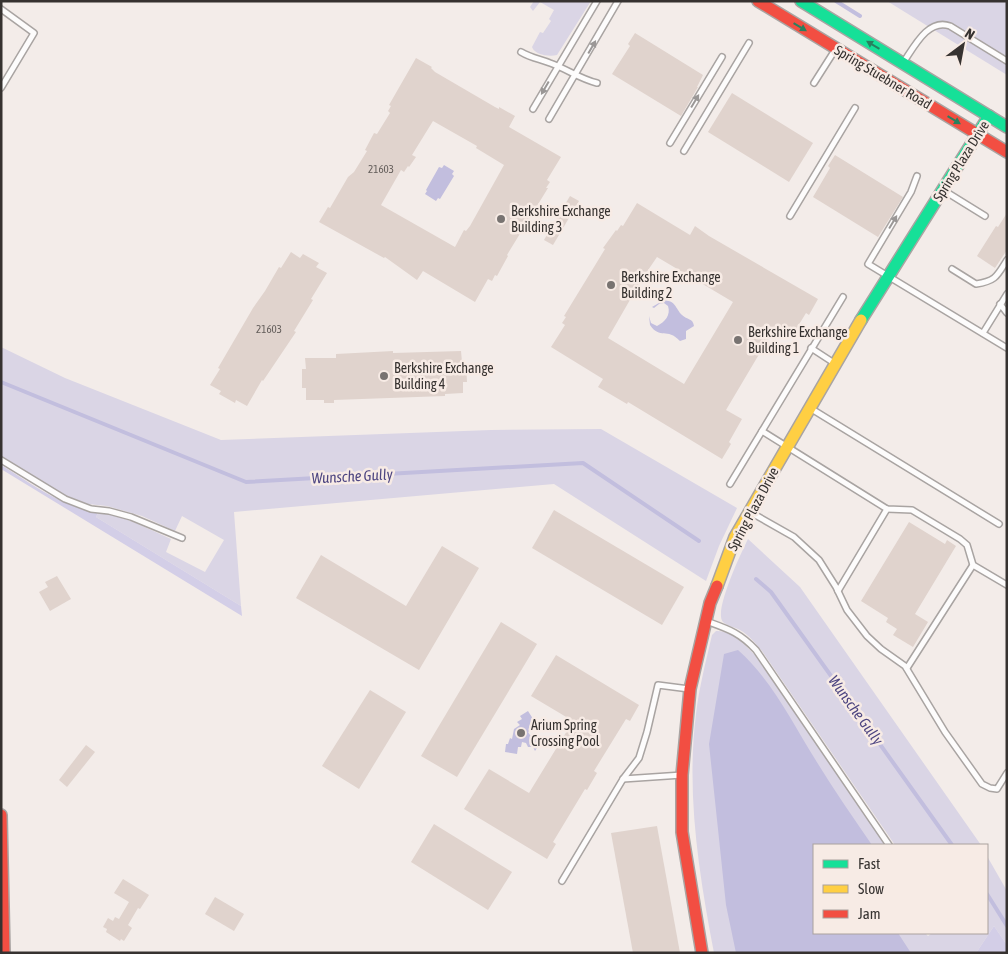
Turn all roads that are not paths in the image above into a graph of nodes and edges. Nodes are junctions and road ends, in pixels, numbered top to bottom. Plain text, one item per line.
1 (597, 1) edge
2 (618, 1) edge
3 (758, 1) edge
4 (801, 1) edge
5 (1, 9) edge
6 (749, 43) dead end
7 (836, 48) junction
8 (521, 52) dead end
9 (722, 57) dead end
10 (1007, 61) edge
11 (903, 63) junction
12 (558, 66) junction
13 (575, 75) junction
14 (597, 83) dead end
15 (814, 83) dead end
16 (1, 88) edge
17 (855, 108) dead end
18 (533, 109) dead end
19 (989, 116) junction
20 (549, 119) dead end
21 (1007, 127) edge
22 (977, 134) junction
23 (670, 143) dead end
24 (684, 151) dead end
25 (1007, 152) edge
26 (917, 176) dead end
27 (942, 190) junction
28 (790, 216) dead end
29 (985, 216) dead end
30 (1007, 260) edge
31 (952, 269) dead end
32 (889, 277) junction
33 (1007, 294) edge
34 (842, 297) dead end
35 (1000, 304) junction
36 (1007, 313) edge
37 (983, 333) junction
38 (812, 348) junction
39 (1007, 348) edge
40 (835, 364) junction
41 (809, 408) junction
42 (762, 431) junction
43 (786, 446) junction
44 (1, 460) edge
45 (730, 484) dead end
46 (887, 509) junction
47 (750, 512) junction
48 (999, 524) dead end
49 (182, 538) dead end
50 (973, 565) junction
51 (1007, 585) edge
52 (838, 591) junction
53 (706, 621) junction
54 (907, 668) junction
55 (690, 689) junction
56 (1007, 773) edge
57 (682, 775) junction
58 (622, 779) junction
59 (1, 815) edge
60 (888, 844) edge
61 (562, 881) dead end
62 (4, 953) edge
63 (702, 953) edge

1 - 12 lane
13 -> 2 lane
3 -> 7 street, Spring Stuebner Road
11 -> 4 street, Spring Stuebner Road
5 - 16 lane
6 - 24 lane
7 - 15 lane
7 -> 22 street, Spring Stuebner Road
8 - 12 lane
23 -> 9 lane
10 - 11 lane
11 - 19 street, Spring Stuebner Road
12 - 13 lane
12 -> 18 lane
13 - 14 lane
13 - 20 lane
17 - 28 lane
19 - 21 street, Spring Stuebner Road
19 - 22 street, Spring Plaza Drive
22 - 25 street, Spring Stuebner Road
22 - 27 street, Spring Plaza Drive
32 -> 26 lane
27 - 29 lane
27 - 32 street, Spring Plaza Drive
30 - 31 lane
32 - 37 lane
32 - 40 street, Spring Plaza Drive
33 - 35 lane
34 - 38 lane
35 - 36 lane
35 - 37 lane
37 - 39 lane
38 - 40 lane
38 - 42 lane
40 - 41 street, Spring Plaza Drive
41 - 43 street, Spring Plaza Drive
41 - 48 lane
42 - 43 lane
42 - 45 lane
43 - 46 lane
43 - 47 street, Spring Plaza Drive
44 - 49 lane
46 - 50 lane
46 - 52 lane
47 - 52 lane
47 - 53 street, Spring Plaza Drive
50 - 51 lane
50 - 54 lane
52 - 54 lane
53 - 55 street, Spring Plaza Drive
53 - 60 lane
54 - 56 lane
55 - 57 street, Spring Plaza Drive
55 - 58 lane
57 - 58 lane
57 - 63 street, Spring Plaza Drive
58 - 61 lane
59 - 62 street

